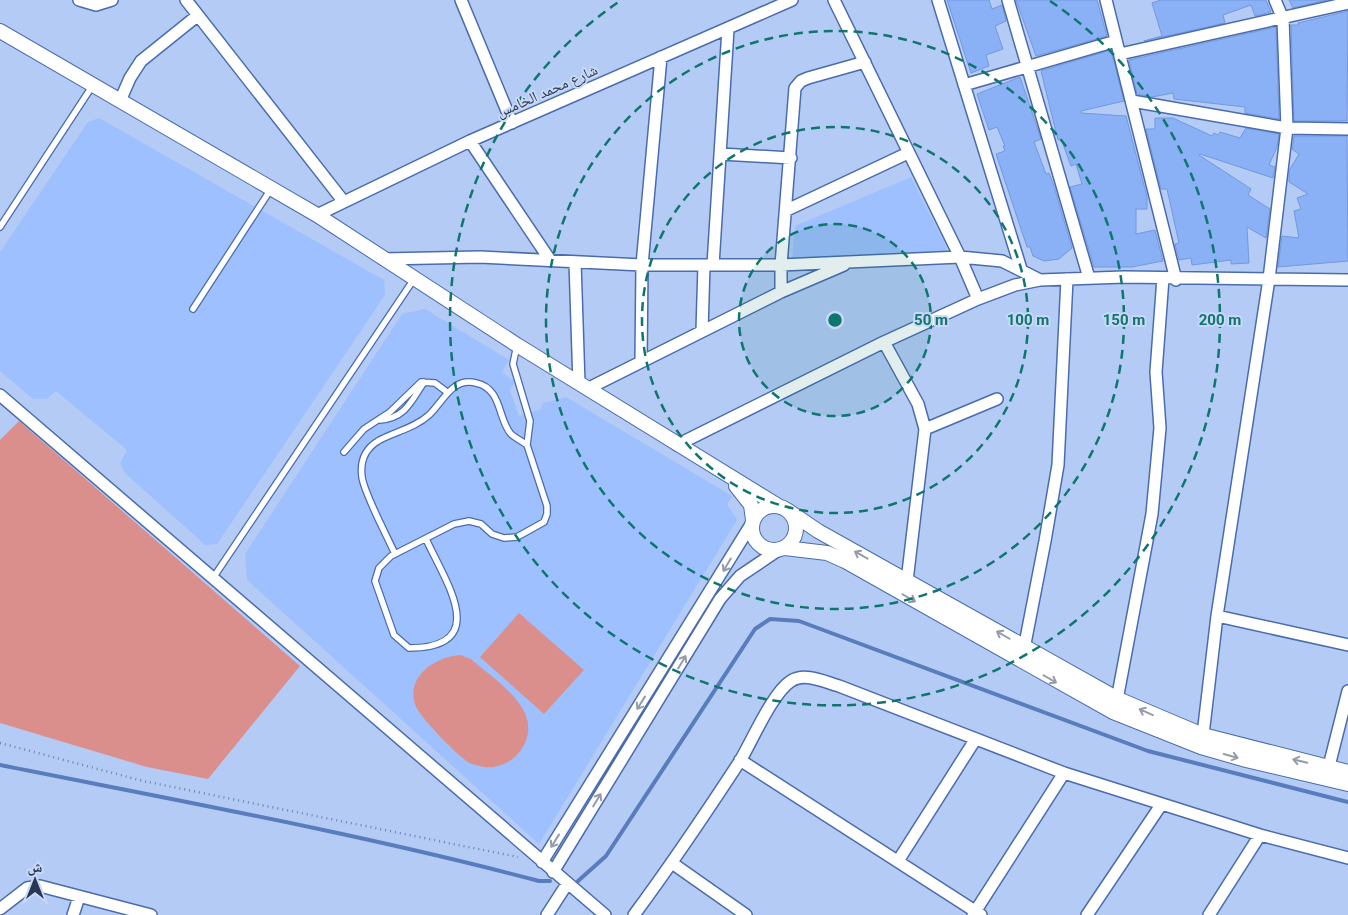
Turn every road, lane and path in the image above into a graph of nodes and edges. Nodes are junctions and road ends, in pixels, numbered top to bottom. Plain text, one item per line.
1 (79, 0) edge
2 (112, 0) edge
3 (186, 0) edge
4 (460, 0) edge
5 (792, 0) edge
6 (834, 0) edge
7 (938, 0) edge
8 (1008, 0) edge
9 (1106, 0) edge
10 (1275, 0) edge
11 (1348, 3) edge
12 (196, 16) junction
13 (1283, 19) junction
14 (728, 29) junction
15 (0, 31) edge
16 (1116, 41) junction
17 (1120, 54) junction
18 (661, 57) junction
19 (865, 62) junction
20 (1028, 66) junction
21 (93, 85) junction
22 (964, 85) junction
23 (120, 101) junction
24 (1132, 101) junction
25 (512, 124) junction
26 (1287, 128) junction
27 (1348, 129) edge
28 (470, 141) junction
29 (908, 153) junction
30 (721, 154) junction
31 (791, 158) junction
32 (271, 189) junction
33 (344, 202) junction
34 (787, 210) junction
35 (317, 215) junction
36 (0, 227) edge
37 (960, 257) junction
38 (383, 259) junction
39 (550, 260) junction
40 (576, 262) junction
41 (850, 263) junction
42 (642, 265) junction
43 (708, 265) junction
44 (781, 265) junction
45 (1021, 269) junction
46 (1089, 278) junction
47 (1163, 278) junction
48 (414, 279) junction
49 (1067, 279) junction
50 (1269, 279) junction
51 (1040, 280) junction
52 (1176, 280) junction
53 (1348, 280) edge
54 (782, 292) junction
55 (978, 299) junction
56 (193, 309) dead end
57 (702, 332) junction
58 (884, 342) junction
59 (517, 345) junction
60 (641, 361) junction
61 (424, 382) junction
62 (583, 387) junction
63 (448, 392) junction
64 (0, 395) edge
65 (997, 399) dead end
66 (378, 420) junction
67 (926, 429) junction
68 (527, 445) junction
69 (677, 445) junction
70 (344, 452) dead end
71 (727, 476) junction
72 (784, 508) junction
73 (752, 522) junction
74 (426, 539) junction
75 (781, 549) junction
76 (394, 554) junction
77 (213, 578) junction
78 (906, 581) junction
79 (1217, 616) junction
80 (1348, 645) edge
81 (1025, 648) junction
82 (1020, 662) junction
83 (1348, 691) edge
84 (1118, 699) junction
85 (1113, 712) junction
86 (974, 740) junction
87 (1202, 741) junction
88 (0, 743) edge
89 (740, 760) junction
90 (1348, 772) edge
91 (1064, 773) junction
92 (1327, 774) junction
93 (1348, 784) edge
94 (1161, 805) junction
95 (1260, 835) junction
96 (1348, 858) edge
97 (898, 861) junction
98 (542, 862) junction
99 (672, 864) junction
100 (553, 872) junction
101 (567, 884) junction
102 (79, 897) junction
103 (0, 909) edge
104 (1211, 913) edge
105 (976, 914) edge
106 (72, 915) edge
107 (151, 915) edge
108 (547, 915) edge
109 (605, 915) edge
110 (634, 915) edge
111 (746, 915) edge
112 (1087, 915) edge
113 (1224, 915) edge

1 - 2 street
3 - 12 street
4 - 25 street
5 - 14 street, شارع محمد الخامس
6 - 19 street
7 - 22 street
8 - 20 street
9 - 16 street
10 - 13 street
11 - 13 street
12 - 23 street
12 - 33 street
13 - 17 street
13 - 26 street
14 - 18 street, شارع محمد الخامس
14 - 30 street
15 - 21 street
16 - 17 street
16 - 20 street
17 - 24 street
18 - 25 street, شارع محمد الخامس
18 - 42 street
19 - 29 street
19 - 31 street
20 - 22 street
20 - 46 street
21 - 23 street
21 - 36 lane
22 - 45 street
23 - 32 street
24 - 26 street
24 - 52 street
25 - 28 street, شارع محمد الخامس
26 - 27 street
26 - 50 street
28 - 33 street, شارع محمد الخامس
28 - 39 street
29 - 34 street
29 - 37 street
30 - 31 street
30 - 43 street
31 - 34 street
32 - 35 street
32 - 56 lane
33 - 35 street, شارع محمد الخامس
34 - 44 street
35 - 38 street
37 - 41 street
37 - 45 street
37 - 55 street
38 - 39 street
38 - 48 street
39 - 40 street
40 - 42 street
40 - 62 street
41 - 44 street
41 - 54 street
42 - 43 street
42 - 60 street
43 - 44 street
43 - 57 street
44 - 54 street
45 - 51 street
46 - 47 street
46 - 49 street
47 - 52 street
47 - 84 street
48 - 59 street
48 - 77 lane
49 - 51 street
49 - 81 street
50 - 52 street
50 - 53 street
50 - 79 street
51 - 55 street
54 - 57 street
55 - 58 street
57 - 60 street
58 - 67 street
58 - 69 street
59 - 62 street
59 - 68 lane
60 - 62 street
61 - 63 lane
61 - 66 lane
61 - 66 lane
62 - 69 street
63 - 68 lane
63 - 76 lane
64 - 77 street
65 - 67 street
66 - 70 lane
67 - 78 street
68 - 74 lane
69 - 71 street
71 - 72 street
71 - 73 street
72 - 73 street
72 - 75 street
78 -> 72 street
73 - 75 street
73 -> 98 street
74 - 76 lane
74 - 76 lane
75 -> 82 street
100 -> 75 street
77 - 98 street
81 -> 78 street
79 - 80 street
79 - 87 street
81 - 82 street
81 - 84 street
82 -> 85 street
83 - 92 street
84 - 85 street
87 -> 84 street
85 - 87 street
86 - 89 street
86 - 91 street
86 - 97 street
87 - 92 street
88 - 98 path
89 - 97 street
89 - 99 street
90 - 92 street
91 - 94 street
91 - 105 street
92 - 93 street
94 - 95 street
94 - 112 street
95 - 96 street
95 - 104 street
97 - 105 street
98 - 100 street
99 - 110 street
99 - 111 street
100 - 101 street
101 - 108 street
101 - 109 street
102 - 103 street
102 - 106 street
102 - 107 street
104 - 113 street

